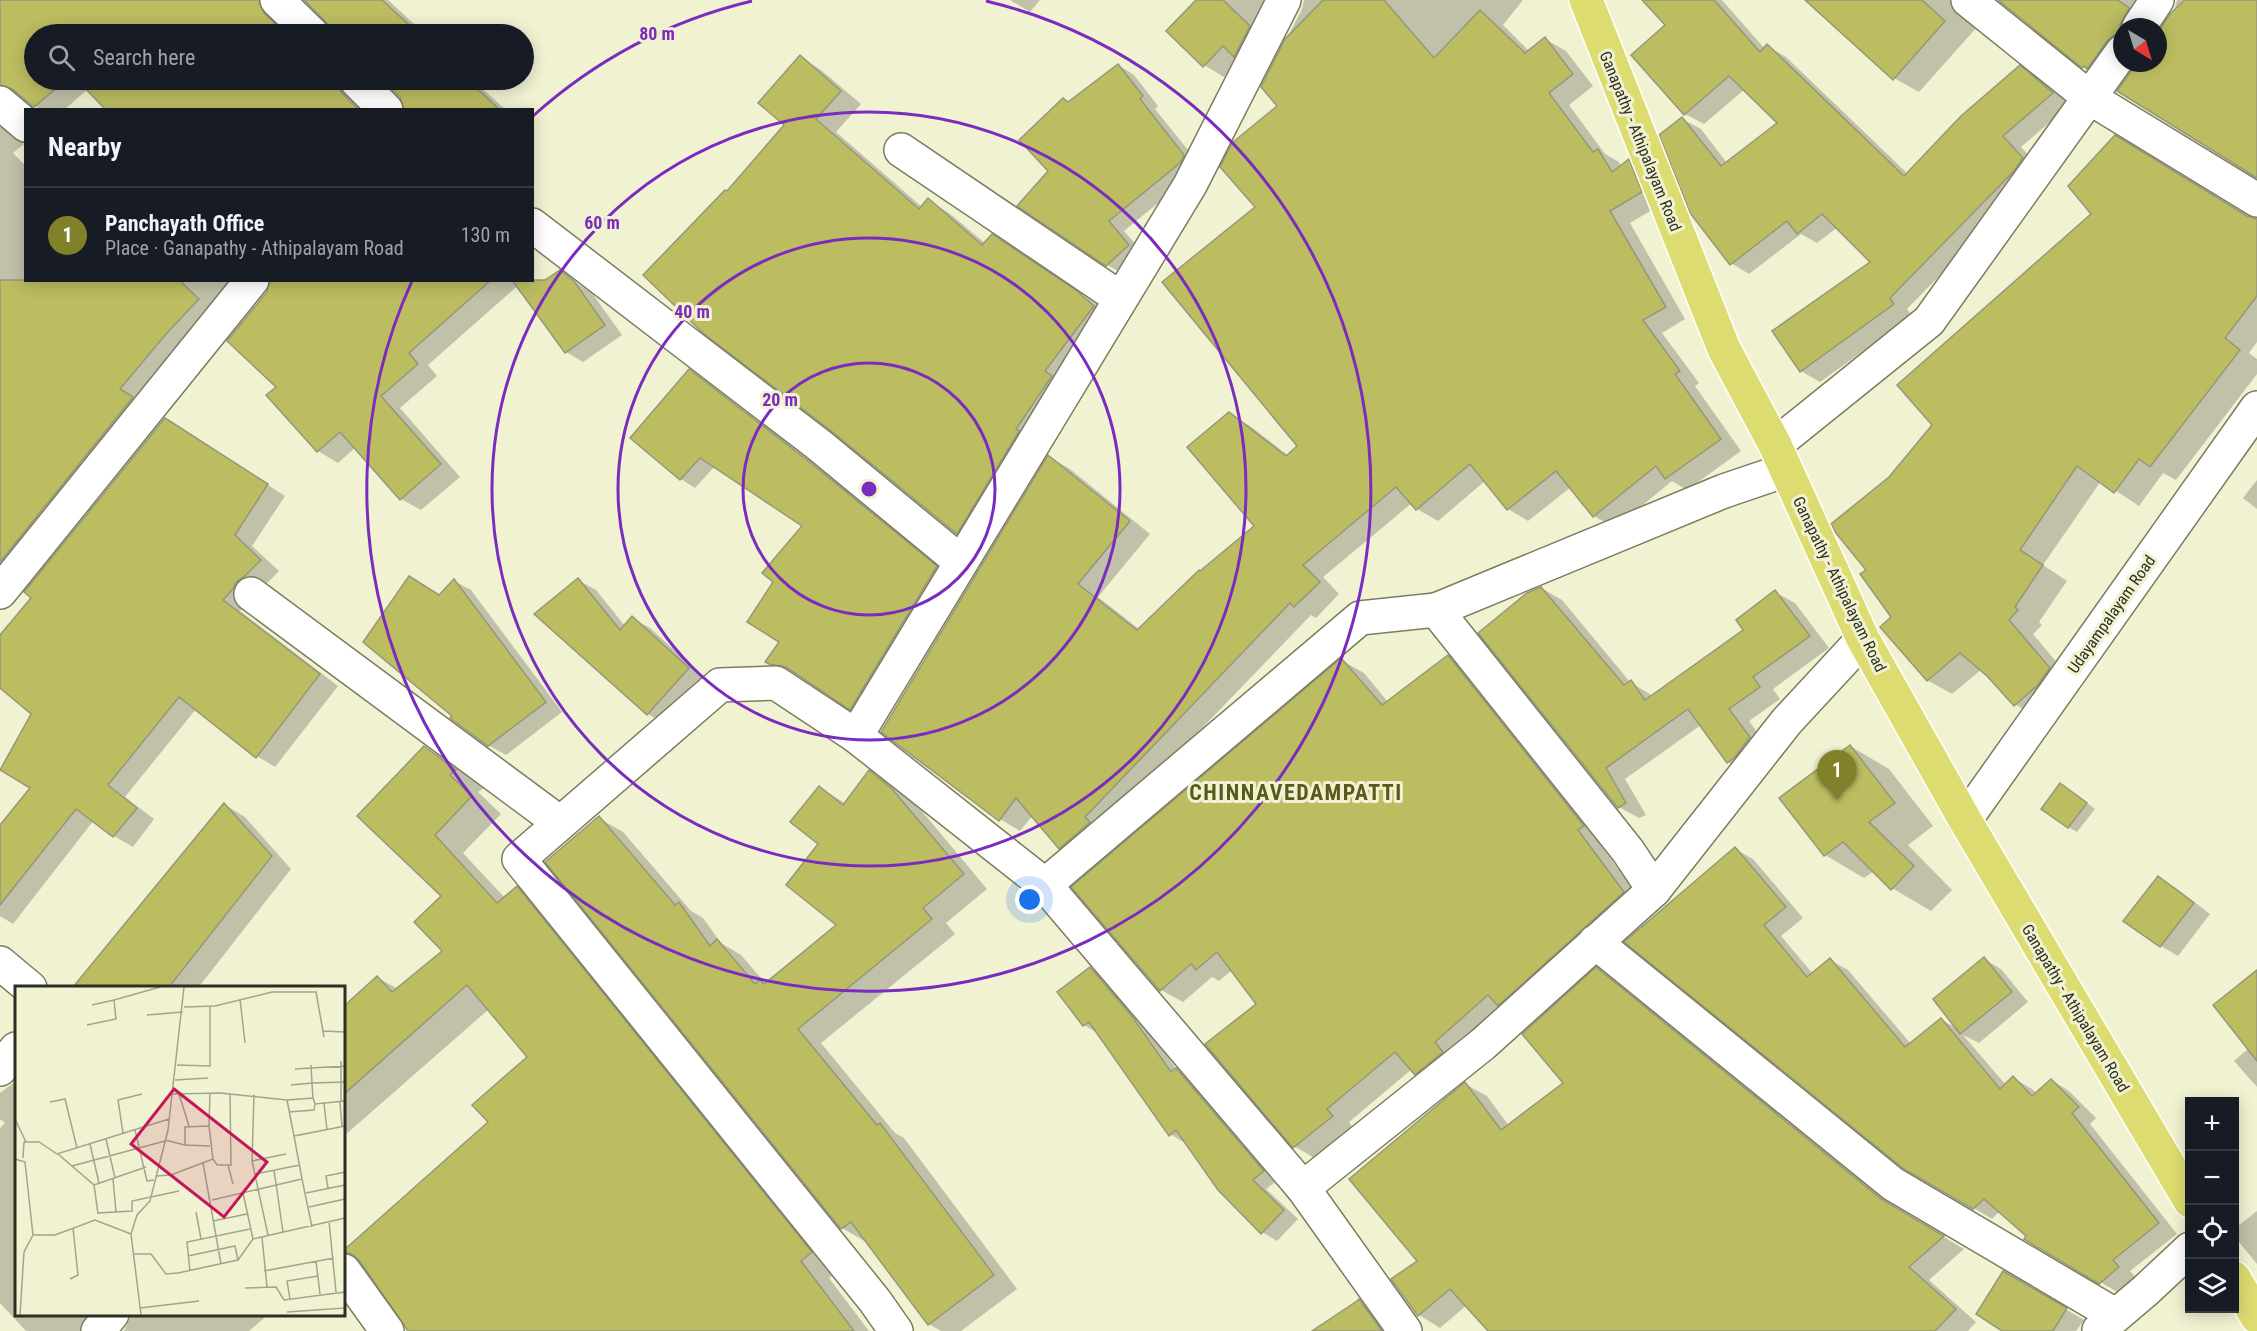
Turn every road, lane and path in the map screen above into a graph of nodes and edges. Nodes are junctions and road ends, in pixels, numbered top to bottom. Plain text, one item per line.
1 (277, 0) edge
2 (1284, 0) edge
3 (1586, 0) edge
4 (1968, 0) edge
5 (2157, 0) edge
6 (2145, 18) edge
7 (302, 24) edge
8 (2113, 64) edge
9 (366, 90) edge
10 (2090, 98) junction
11 (0, 104) edge
12 (384, 108) edge
13 (24, 123) edge
14 (901, 150) dead end
15 (2257, 200) edge
16 (534, 227) edge
17 (250, 282) edge
18 (1120, 298) junction
19 (2257, 408) edge
20 (1781, 458) junction
21 (961, 562) junction
22 (3, 583) edge
23 (251, 594) dead end
24 (1436, 610) junction
25 (1863, 639) junction
26 (856, 736) junction
27 (1965, 820) junction
28 (560, 823) junction
29 (1045, 885) junction
30 (1654, 890) junction
31 (1595, 942) junction
32 (0, 963) edge
33 (29, 986) edge
34 (15, 1050) edge
35 (0, 1069) edge
36 (1303, 1188) junction
37 (2185, 1193) edge
38 (2185, 1254) edge
39 (345, 1272) edge
40 (2239, 1285) edge
41 (110, 1316) edge
42 (2257, 1317) edge
43 (2106, 1323) edge
44 (98, 1331) edge
45 (387, 1331) edge
46 (896, 1331) edge
47 (1405, 1331) edge

1 - 7 street
2 - 18 street
3 - 20 main road, Ganapathy - Athipalayam Road
4 - 10 street
5 - 6 street
8 - 10 street
9 - 12 street
10 - 15 street
10 - 20 street
11 - 13 street
14 - 18 street
16 - 21 street
17 - 22 street
18 - 21 street
19 - 27 street, Udayampalayam Road
20 - 24 street
20 - 25 main road, Ganapathy - Athipalayam Road
21 - 26 street
23 - 28 street
24 - 29 street
24 - 30 street
25 - 27 main road, Ganapathy - Athipalayam Road
25 - 30 street
26 - 28 street
26 - 29 street
27 - 37 main road, Ganapathy - Athipalayam Road
28 - 46 street
29 - 36 street
30 - 31 street
31 - 36 street
31 - 43 street
32 - 33 street
34 - 35 street
36 - 47 street
38 - 43 street
39 - 45 street
40 - 42 main road
41 - 44 street

